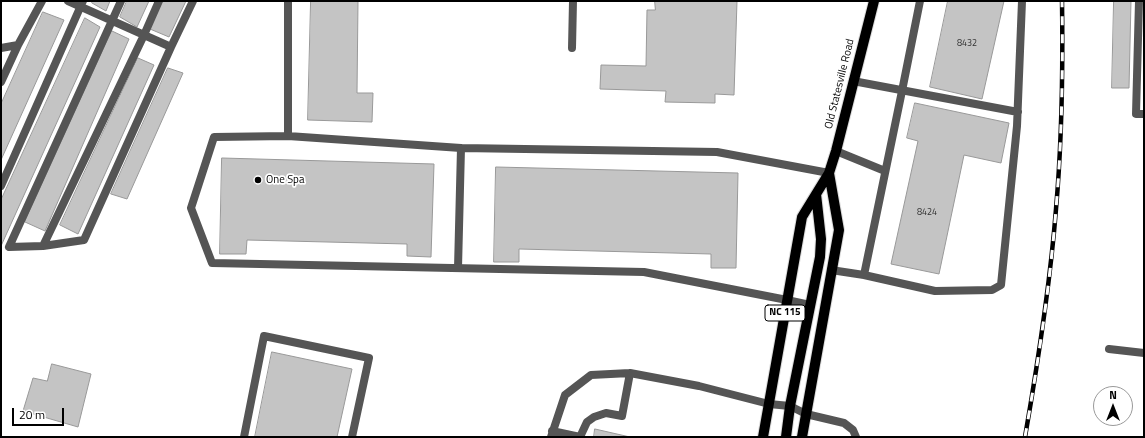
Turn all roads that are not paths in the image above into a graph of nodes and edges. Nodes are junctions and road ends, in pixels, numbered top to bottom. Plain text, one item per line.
1 (42, 1) edge
2 (68, 1) edge
3 (121, 1) edge
4 (159, 1) edge
5 (193, 1) edge
6 (288, 1) edge
7 (573, 1) edge
8 (874, 1) edge
9 (920, 1) edge
10 (1022, 1) edge
11 (1140, 1) edge
12 (82, 3) edge
13 (112, 20) junction
14 (144, 35) junction
15 (18, 45) junction
16 (171, 47) junction
17 (1, 48) edge
18 (572, 48) dead end
19 (853, 81) junction
20 (1, 82) edge
21 (902, 91) junction
22 (1018, 112) junction
23 (1144, 114) edge
24 (288, 136) junction
25 (461, 148) junction
26 (836, 151) junction
27 (885, 171) junction
28 (829, 173) junction
29 (1, 186) edge
30 (816, 194) junction
31 (43, 246) junction
32 (9, 248) junction
33 (1, 253) edge
34 (458, 268) junction
35 (831, 270) junction
36 (864, 275) junction
37 (787, 300) junction
38 (810, 306) junction
39 (1109, 349) dead end
40 (1144, 353) edge
41 (630, 373) junction
42 (769, 404) junction
43 (790, 406) junction
44 (806, 414) junction
45 (551, 434) edge
46 (244, 437) edge
47 (352, 437) edge
48 (763, 437) edge
49 (786, 437) edge
50 (802, 437) edge
51 (856, 437) edge

1 - 15 lane
2 - 12 lane
3 - 13 lane
4 - 14 lane
5 - 16 lane
6 - 24 lane
7 - 18 lane
8 - 19 main road, Old Statesville Road / NC 115
9 - 21 lane
10 - 22 lane
11 - 23 lane
12 - 13 lane
12 - 29 lane
13 - 14 lane
13 - 32 lane
14 - 16 lane
14 - 31 lane
15 - 17 lane
15 - 20 lane
16 - 31 lane
19 - 21 lane
19 - 26 main road, Old Statesville Road / NC 115
21 - 22 lane
21 - 27 lane
22 - 36 lane
24 - 25 lane
24 - 34 lane
25 - 28 lane
25 - 34 lane
26 - 27 lane
26 - 28 main road, Old Statesville Road / NC 115
27 - 36 lane
28 - 30 main road, Old Statesville Road / NC 115
28 - 35 main road, Old Statesville Road / NC 115
30 - 37 main road, Old Statesville Road / NC 115
30 - 38 main road
31 - 32 lane
32 - 33 lane
34 - 37 lane
35 - 36 lane
35 - 44 main road, Old Statesville Road / NC 115
37 - 38 lane
37 - 42 main road, Old Statesville Road / NC 115
38 - 43 main road
39 - 40 lane
41 - 42 lane
41 - 45 lane
41 - 45 lane
42 - 43 lane
42 - 48 main road, Old Statesville Road / NC 115
43 - 44 lane
43 - 49 main road
44 - 50 main road, Old Statesville Road / NC 115
44 - 51 lane
46 - 47 lane

